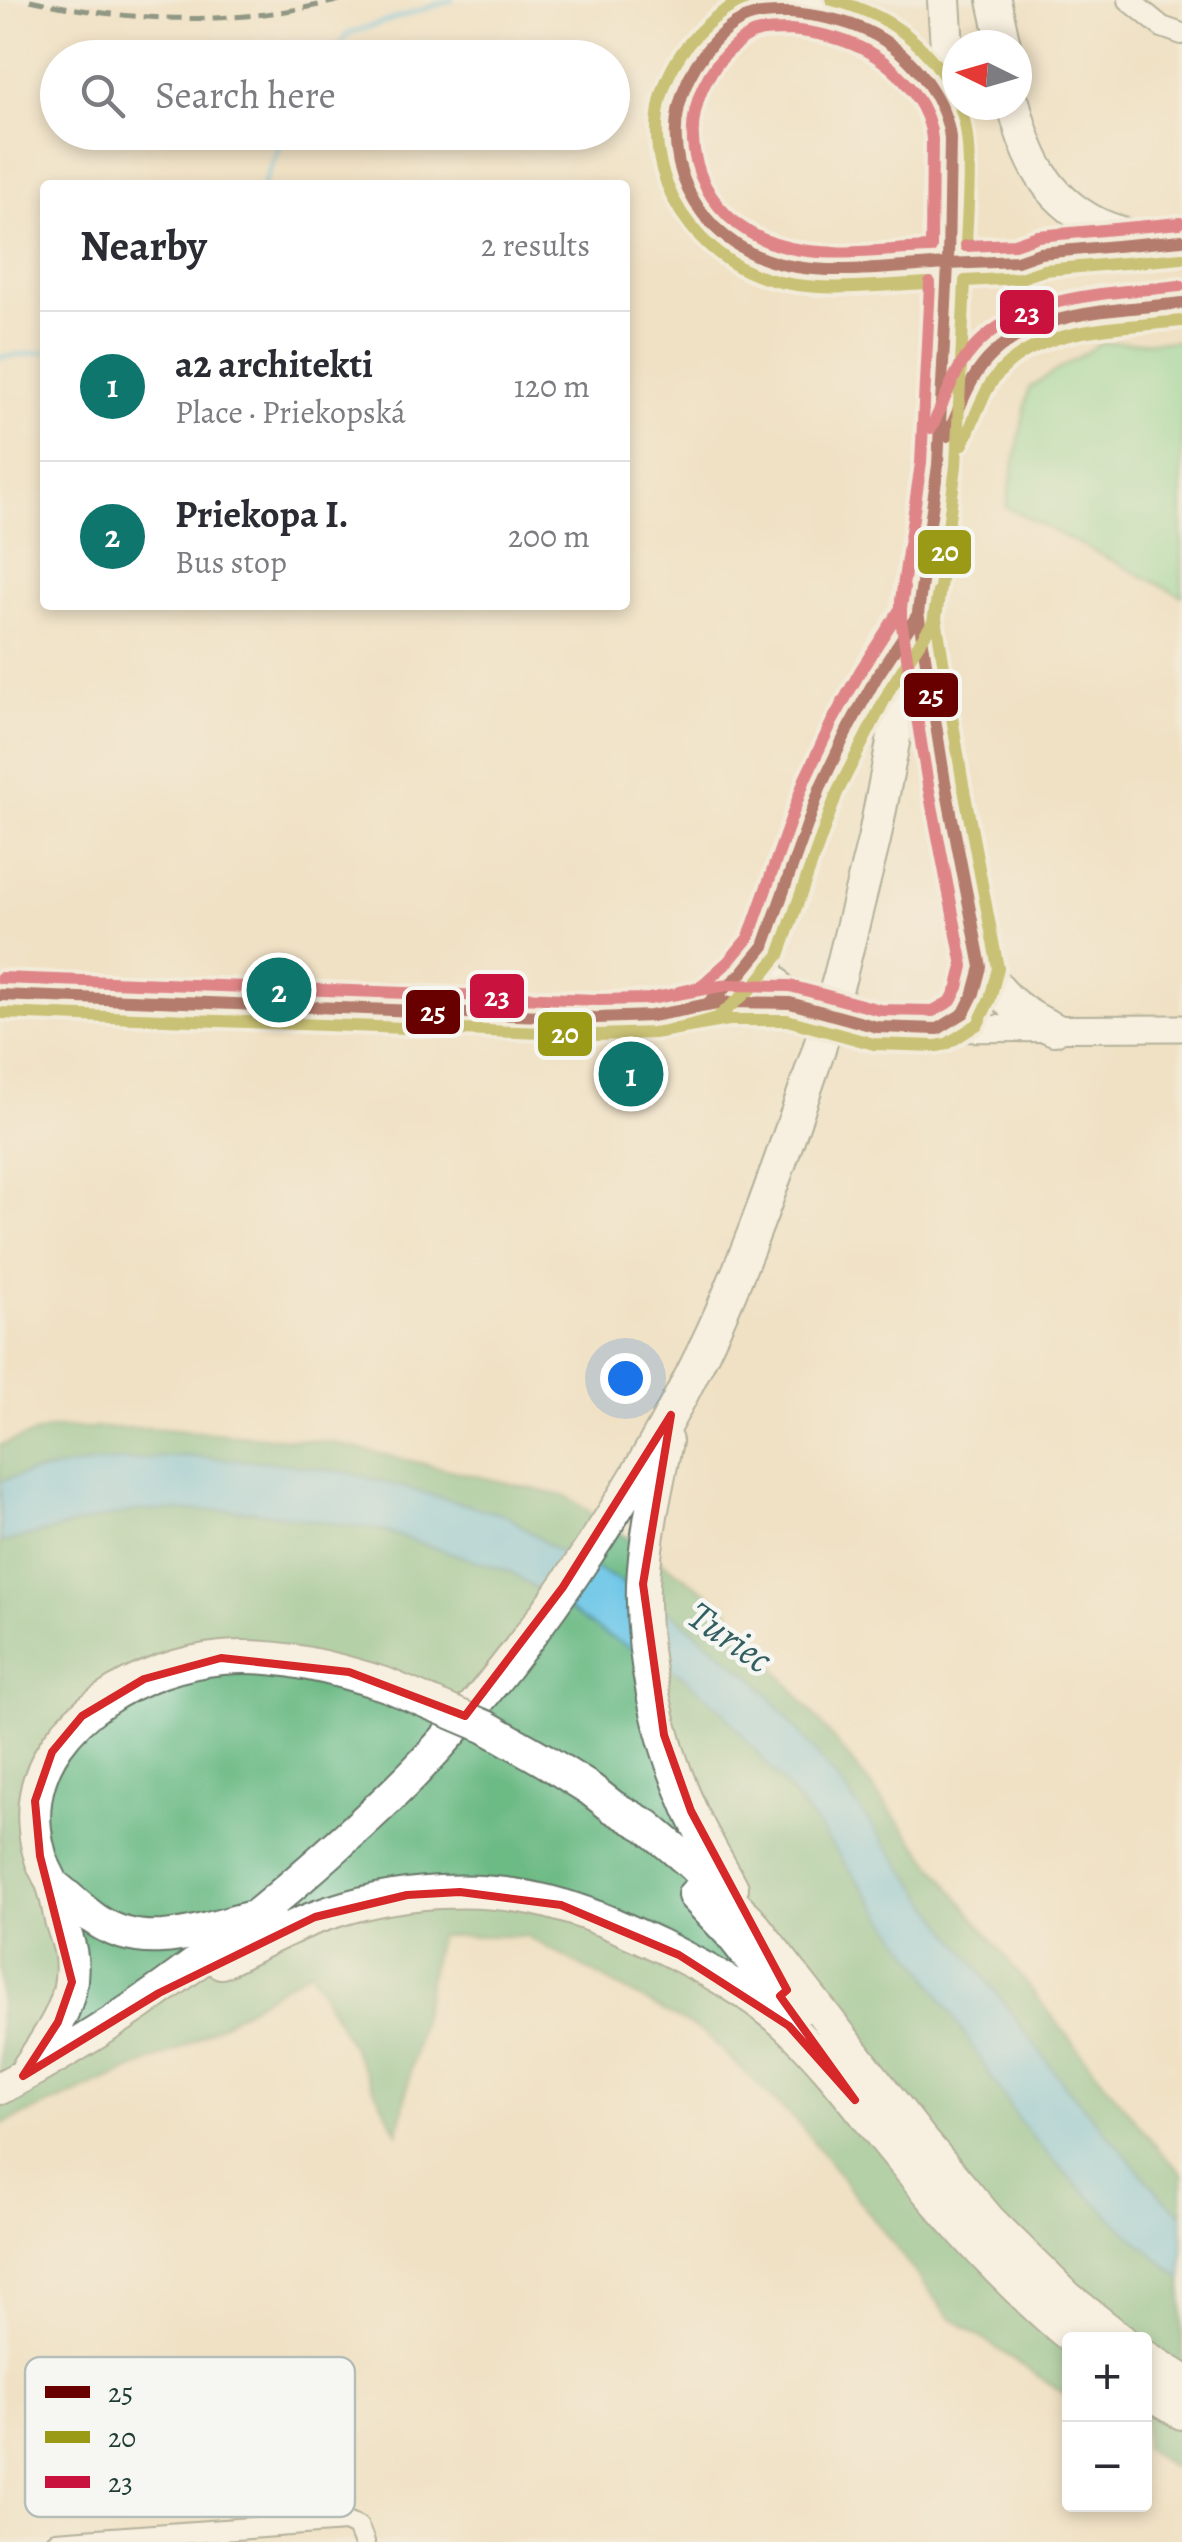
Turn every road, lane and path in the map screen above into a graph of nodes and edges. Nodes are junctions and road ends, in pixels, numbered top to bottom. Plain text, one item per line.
1 (944, 0) edge
2 (994, 0) edge
3 (1129, 0) edge
4 (762, 8) edge
5 (1001, 30) edge
6 (1182, 34) edge
7 (1018, 120) edge
8 (949, 124) junction
9 (1182, 240) edge
10 (1148, 242) junction
11 (1018, 261) junction
12 (1182, 263) edge
13 (1182, 304) edge
14 (940, 451) junction
15 (918, 614) junction
16 (764, 946) junction
17 (980, 966) junction
18 (0, 995) edge
19 (790, 1003) junction
20 (707, 1004) junction
21 (1182, 1028) edge
22 (938, 1029) junction
23 (1054, 1029) junction
24 (671, 1415) junction
25 (613, 1807) junction
26 (53, 1885) junction
27 (258, 1915) junction
28 (749, 1918) junction
29 (159, 1992) junction
30 (12, 2082) edge
31 (855, 2100) junction
32 (1065, 2332) edge
33 (1111, 2332) edge
34 (1152, 2361) edge
35 (1182, 2380) edge
36 (1152, 2395) edge
37 (1182, 2413) edge
38 (56, 2542) edge
39 (364, 2542) edge

1 - 8 main road
2 - 5 main road
3 - 6 street
4 - 8 main road
4 - 11 main road
7 - 10 main road
8 - 14 main road, bridge
9 - 10 main road
10 - 11 main road
11 - 12 main road
13 - 14 main road
14 - 15 main road
15 - 16 main road
15 - 17 main road
15 - 24 main road, bridge
16 - 19 main road
16 - 20 main road
17 - 22 main road
17 - 23 main road
18 - 20 street
19 - 20 street
19 - 22 street
21 - 23 street
22 - 23 street
24 - 27 main road
24 - 28 main road
25 - 26 main road, bridge
25 - 28 main road
25 - 31 main road
26 - 27 main road
26 - 30 main road
27 - 29 main road
28 - 33 main road
29 - 30 main road
29 - 31 main road
31 - 32 main road
34 - 35 main road
36 - 37 main road
38 - 39 street

